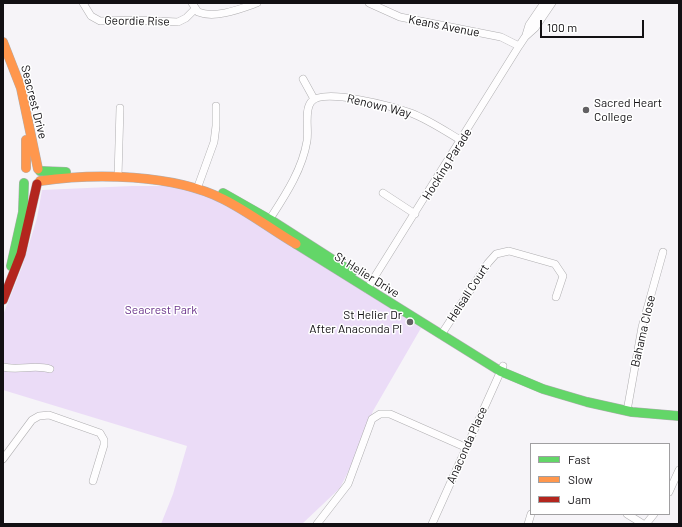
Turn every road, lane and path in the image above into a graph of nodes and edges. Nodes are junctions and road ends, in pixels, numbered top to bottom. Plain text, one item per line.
1 (84, 3) edge
2 (257, 3) edge
3 (369, 3) edge
4 (544, 3) edge
5 (552, 3) edge
6 (193, 6) edge
7 (525, 37) junction
8 (3, 42) edge
9 (519, 46) junction
10 (3, 56) edge
11 (303, 79) dead end
12 (314, 99) junction
13 (216, 106) dead end
14 (120, 108) dead end
15 (462, 141) junction
16 (26, 168) junction
17 (39, 170) junction
18 (119, 174) junction
19 (24, 183) junction
20 (38, 183) junction
21 (198, 186) junction
22 (383, 193) dead end
23 (416, 214) junction
24 (267, 222) junction
25 (663, 252) dead end
26 (3, 287) edge
27 (369, 287) junction
28 (556, 297) dead end
29 (3, 300) edge
30 (443, 333) junction
31 (3, 367) edge
32 (50, 368) dead end
33 (502, 368) junction
34 (627, 408) junction
35 (679, 409) edge
36 (679, 416) edge
37 (465, 447) junction
38 (3, 459) edge
39 (679, 470) edge
40 (93, 481) dead end
41 (670, 490) edge
42 (629, 515) edge
43 (653, 515) edge
44 (317, 524) edge
45 (432, 524) edge
46 (643, 524) edge
47 (646, 524) edge

1 - 6 street, Geordie Rise
2 - 6 street
3 - 9 street, Keans Avenue
4 - 7 street, Hocking Parade
5 - 7 street, Hocking Parade
7 - 9 street, Hocking Parade
8 - 17 street, Seacrest Drive
9 - 15 street, Hocking Parade
10 - 16 street, Seacrest Drive
11 - 12 street
12 - 15 street, Renown Way
12 - 24 street
13 - 21 street
14 - 18 street
15 - 23 street, Hocking Parade
16 - 17 street
16 - 19 street
17 - 18 street, St Helier Drive
17 - 20 street
18 - 20 street, St Helier Drive
18 - 21 street, St Helier Drive
19 - 20 street
19 - 26 street
20 - 29 street
21 - 24 street, St Helier Drive
22 - 23 street
23 - 27 street, Hocking Parade
24 - 27 street, St Helier Drive
25 - 34 street, Bahama Close
27 - 30 street, St Helier Drive
28 - 30 street, Helsall Court
30 - 33 street, St Helier Drive
31 - 32 street
33 - 34 street, St Helier Drive
33 - 37 street, Anaconda Place
34 - 35 street, St Helier Drive
34 - 36 street, St Helier Drive
37 - 44 street
37 - 45 street, Anaconda Place
38 - 40 street
39 - 41 street
42 - 46 street
43 - 47 street

